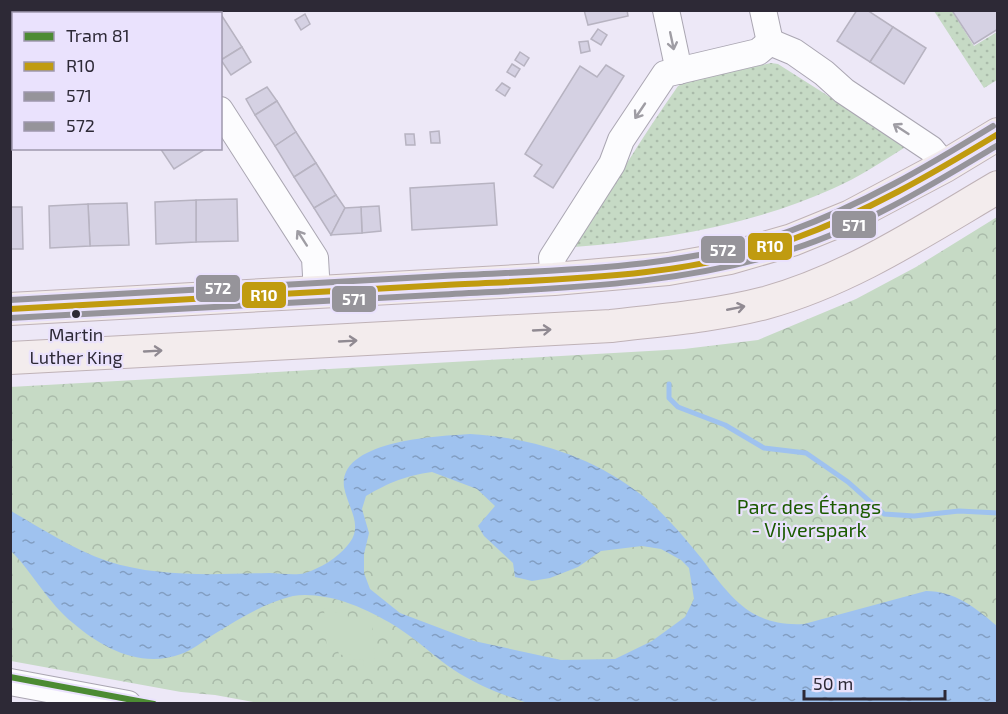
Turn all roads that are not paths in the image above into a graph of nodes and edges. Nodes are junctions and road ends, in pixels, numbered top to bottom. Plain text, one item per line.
1 (666, 10) edge
2 (763, 10) edge
3 (770, 42) junction
4 (679, 71) junction
5 (222, 113) edge
6 (998, 134) edge
7 (945, 166) junction
8 (998, 187) edge
9 (554, 279) junction
10 (317, 293) junction
11 (10, 309) edge
12 (10, 358) edge
13 (10, 682) edge
14 (128, 704) edge

1 -> 4 street
2 - 3 street
3 - 4 street
7 -> 3 street
4 -> 9 street
10 -> 5 street
6 - 7 main road
7 - 9 main road
12 -> 8 main road
9 - 10 main road
10 - 11 main road
13 - 14 street

